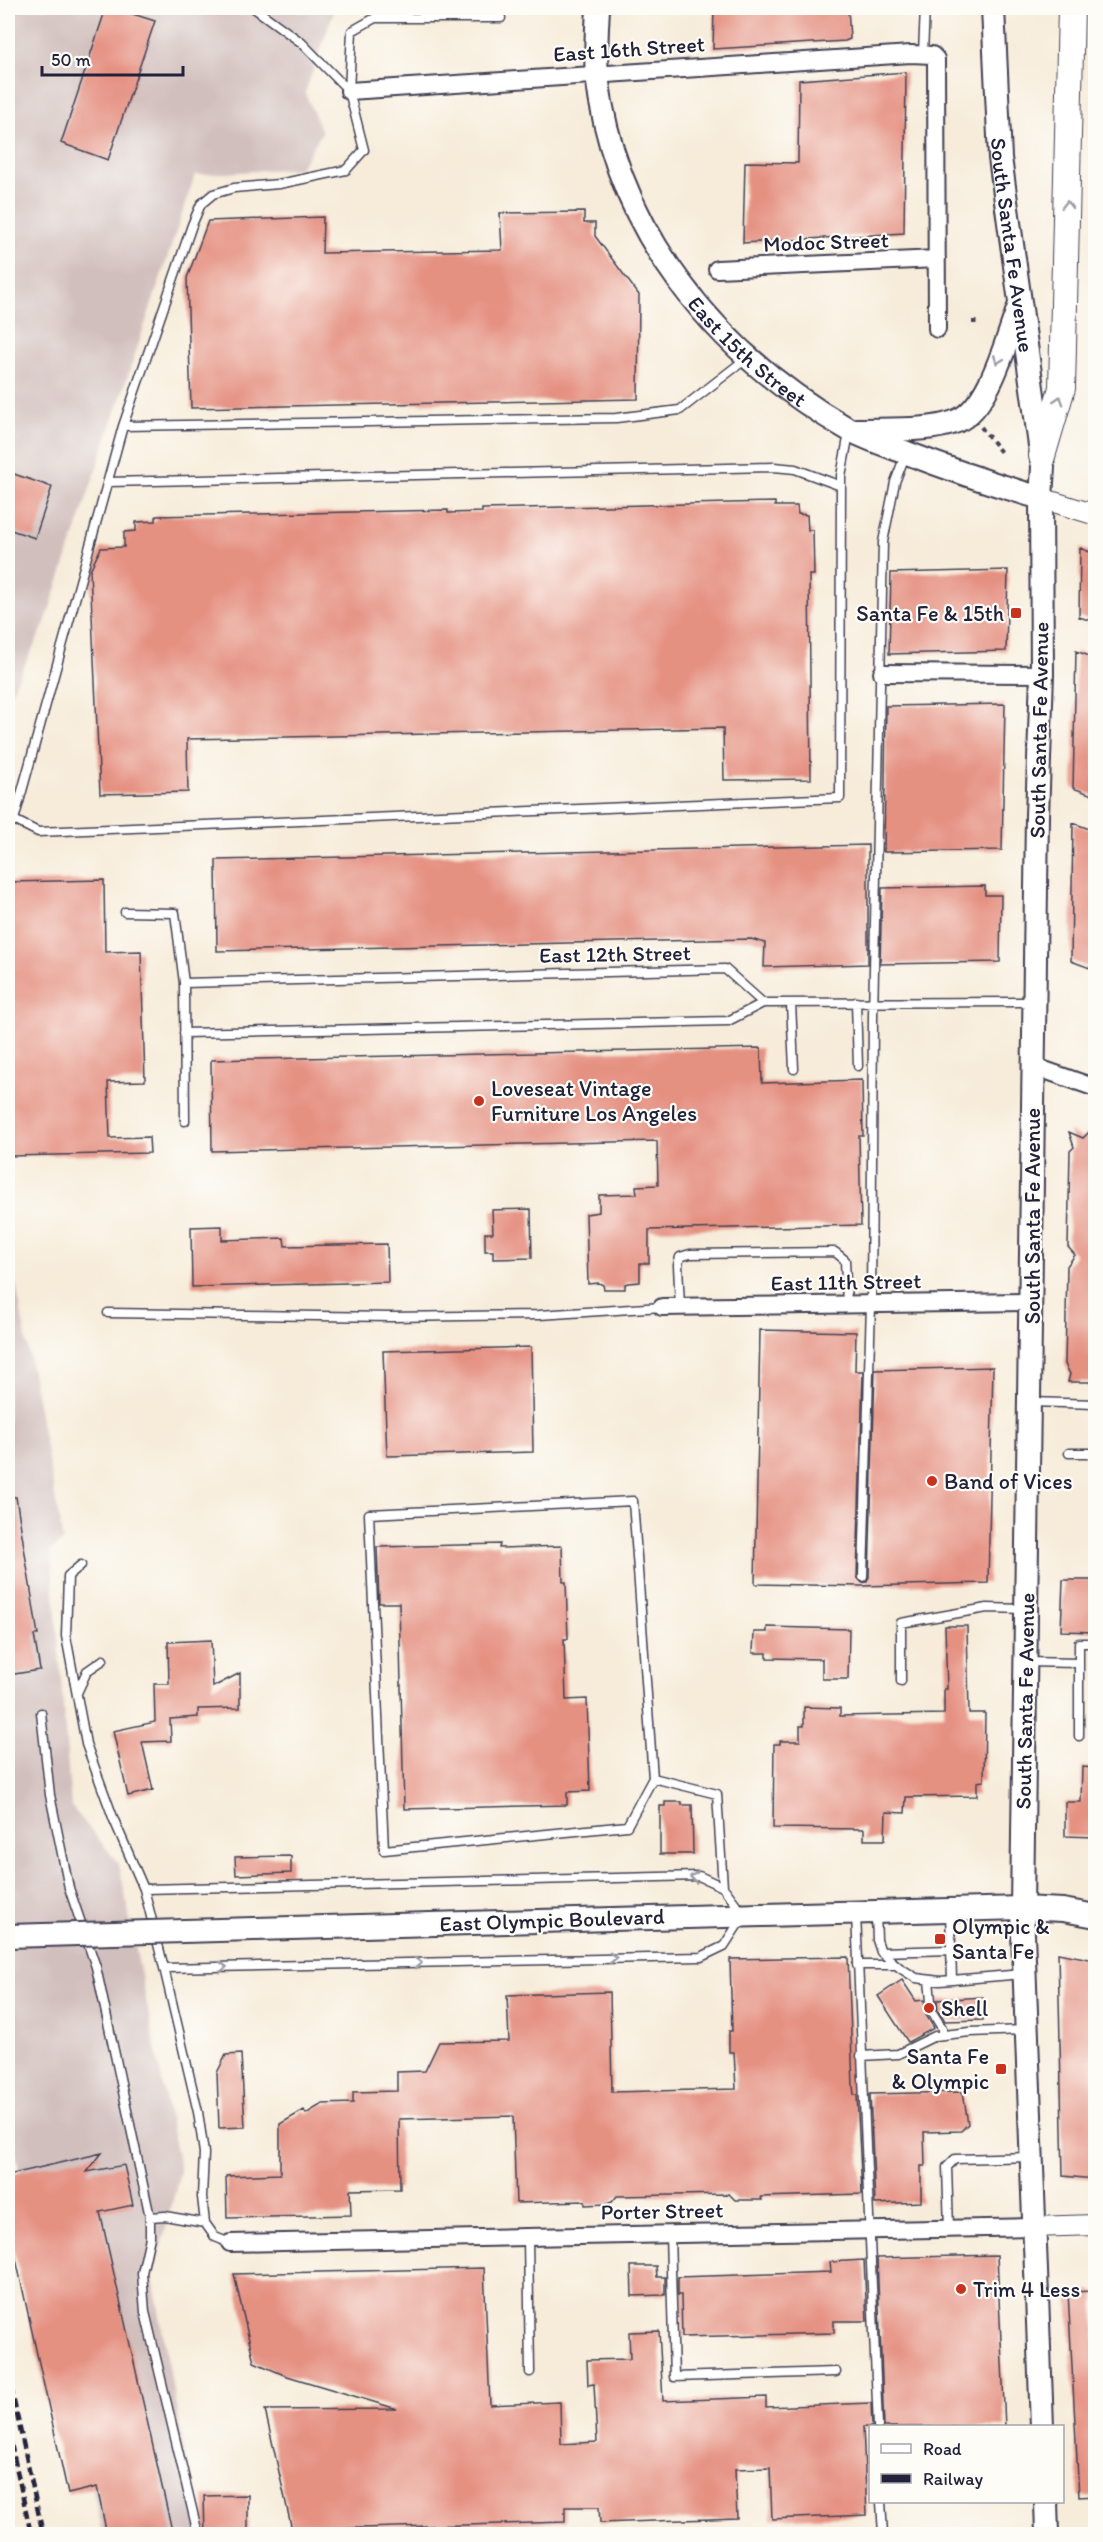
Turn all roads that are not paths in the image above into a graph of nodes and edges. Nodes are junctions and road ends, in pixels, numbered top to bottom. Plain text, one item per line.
1 (253, 8) edge
2 (598, 8) edge
3 (925, 8) edge
4 (993, 8) edge
5 (1071, 8) edge
6 (501, 18) dead end
7 (917, 53) junction
8 (597, 74) junction
9 (349, 91) junction
10 (937, 259) junction
11 (717, 269) dead end
12 (1020, 306) junction
13 (938, 329) dead end
14 (748, 358) junction
15 (123, 426) junction
16 (849, 430) junction
17 (906, 453) junction
18 (1042, 456) junction
19 (108, 482) junction
20 (841, 486) junction
21 (1041, 498) junction
22 (1095, 515) edge
23 (882, 673) junction
24 (1042, 674) junction
25 (125, 912) dead end
26 (184, 983) junction
27 (856, 1002) junction
28 (873, 1002) junction
29 (1034, 1002) junction
30 (763, 1003) junction
31 (791, 1003) junction
32 (184, 1033) junction
33 (858, 1066) dead end
34 (1033, 1066) junction
35 (794, 1069) dead end
36 (1095, 1088) edge
37 (185, 1121) dead end
38 (1031, 1302) junction
39 (847, 1304) junction
40 (871, 1304) junction
41 (662, 1307) joint
42 (680, 1307) junction
43 (108, 1313) dead end
44 (1031, 1402) junction
45 (1095, 1404) edge
46 (1069, 1453) dead end
47 (1095, 1453) edge
48 (81, 1565) dead end
49 (863, 1577) dead end
50 (1027, 1609) junction
51 (1095, 1643) edge
52 (102, 1660) dead end
53 (1025, 1662) junction
54 (1079, 1664) junction
55 (901, 1681) dead end
56 (77, 1694) junction
57 (41, 1713) dead end
58 (1079, 1736) dead end
59 (653, 1778) junction
60 (723, 1887) junction
61 (144, 1889) junction
62 (1022, 1908) junction
63 (950, 1910) junction
64 (866, 1912) junction
65 (744, 1915) junction
66 (1095, 1916) edge
67 (8, 1936) edge
68 (951, 1950) junction
69 (881, 1952) junction
70 (857, 1965) junction
71 (896, 1965) junction
72 (165, 1968) junction
73 (1024, 1974) junction
74 (929, 1980) junction
75 (952, 1980) junction
76 (1026, 2030) junction
77 (942, 2035) junction
78 (861, 2055) junction
79 (1030, 2157) junction
80 (150, 2217) junction
81 (205, 2223) junction
82 (1095, 2225) edge
83 (1032, 2228) junction
84 (949, 2229) junction
85 (869, 2231) junction
86 (670, 2235) junction
87 (528, 2237) junction
88 (230, 2243) joint
89 (530, 2372) dead end
90 (836, 2372) dead end
91 (878, 2425) edge
92 (1042, 2425) edge
93 (881, 2503) edge
94 (1046, 2503) edge
95 (198, 2535) edge
96 (883, 2535) edge
97 (1047, 2535) edge

1 - 9 lane
2 - 8 main road, East 15th Street
3 - 7 lane
4 - 12 main road, South Santa Fe Avenue
18 -> 5 main road
6 - 9 lane
7 - 8 street, East 16th Street
7 - 10 street
8 - 9 street, East 16th Street
8 - 14 main road, East 15th Street
9 - 15 lane
10 - 11 street, Modoc Street
10 - 13 street
12 -> 16 main road
12 - 18 main road, South Santa Fe Avenue
14 - 15 lane
14 - 16 main road, East 15th Street
15 - 19 lane
16 - 17 main road, East 15th Street
16 - 20 lane
17 - 21 main road, East 15th Street
17 - 23 lane
18 - 21 main road, South Santa Fe Avenue
19 - 20 lane
19 - 20 lane
21 - 22 street, East 15th Street
21 - 24 main road, South Santa Fe Avenue
23 - 24 street
23 - 28 lane
24 - 29 main road, South Santa Fe Avenue
25 - 26 lane
26 - 30 lane, East 12th Street
26 - 32 lane
27 - 28 lane
27 - 31 lane
27 - 33 lane
28 - 29 lane
28 - 40 lane
29 - 34 main road, South Santa Fe Avenue
30 - 31 lane
30 - 32 lane
31 - 35 lane
32 - 37 lane
34 - 36 street
34 - 38 main road, South Santa Fe Avenue
38 - 40 street, East 11th Street
38 - 44 main road, South Santa Fe Avenue
39 - 40 street, East 11th Street
39 - 42 street, East 11th Street
39 - 42 lane
40 - 49 lane
41 - 42 street, East 11th Street
41 - 43 lane
44 - 45 lane
44 - 50 main road, South Santa Fe Avenue
46 - 47 lane
48 - 56 lane
50 - 53 main road, South Santa Fe Avenue
50 - 55 lane
51 - 54 lane
52 - 56 lane
53 - 54 lane
53 - 62 main road, South Santa Fe Avenue
54 - 58 lane
56 - 61 lane
57 - 80 lane
59 - 59 lane
59 - 60 lane
60 -> 61 lane
60 - 65 lane
61 - 72 lane
62 - 63 main road, East Olympic Boulevard
62 - 66 main road, East Olympic Boulevard
62 - 73 main road, South Santa Fe Avenue
63 - 64 main road, East Olympic Boulevard
63 - 68 lane
64 - 65 main road, East Olympic Boulevard
64 - 69 lane
64 - 70 lane
65 - 67 main road, East Olympic Boulevard, bridge
72 -> 65 lane
68 - 69 lane
68 - 75 lane
69 - 71 lane
70 - 71 lane
70 - 78 lane
71 - 74 lane
72 - 81 lane
73 - 75 lane
73 - 76 main road, South Santa Fe Avenue
74 - 75 lane
74 - 77 lane
76 - 77 lane
76 - 79 main road, South Santa Fe Avenue
77 - 78 lane
78 - 85 lane
79 - 83 main road, South Santa Fe Avenue
79 - 84 lane
80 - 81 lane
80 - 95 lane
81 - 88 lane
82 - 83 street, Porter Street
83 - 84 street, Porter Street
83 - 92 main road, South Santa Fe Avenue
84 - 85 street, Porter Street
85 - 86 street, Porter Street
85 - 91 lane
86 - 87 street, Porter Street
86 - 90 lane
87 - 88 street, Porter Street
87 - 89 lane
93 - 96 lane
94 - 97 main road

